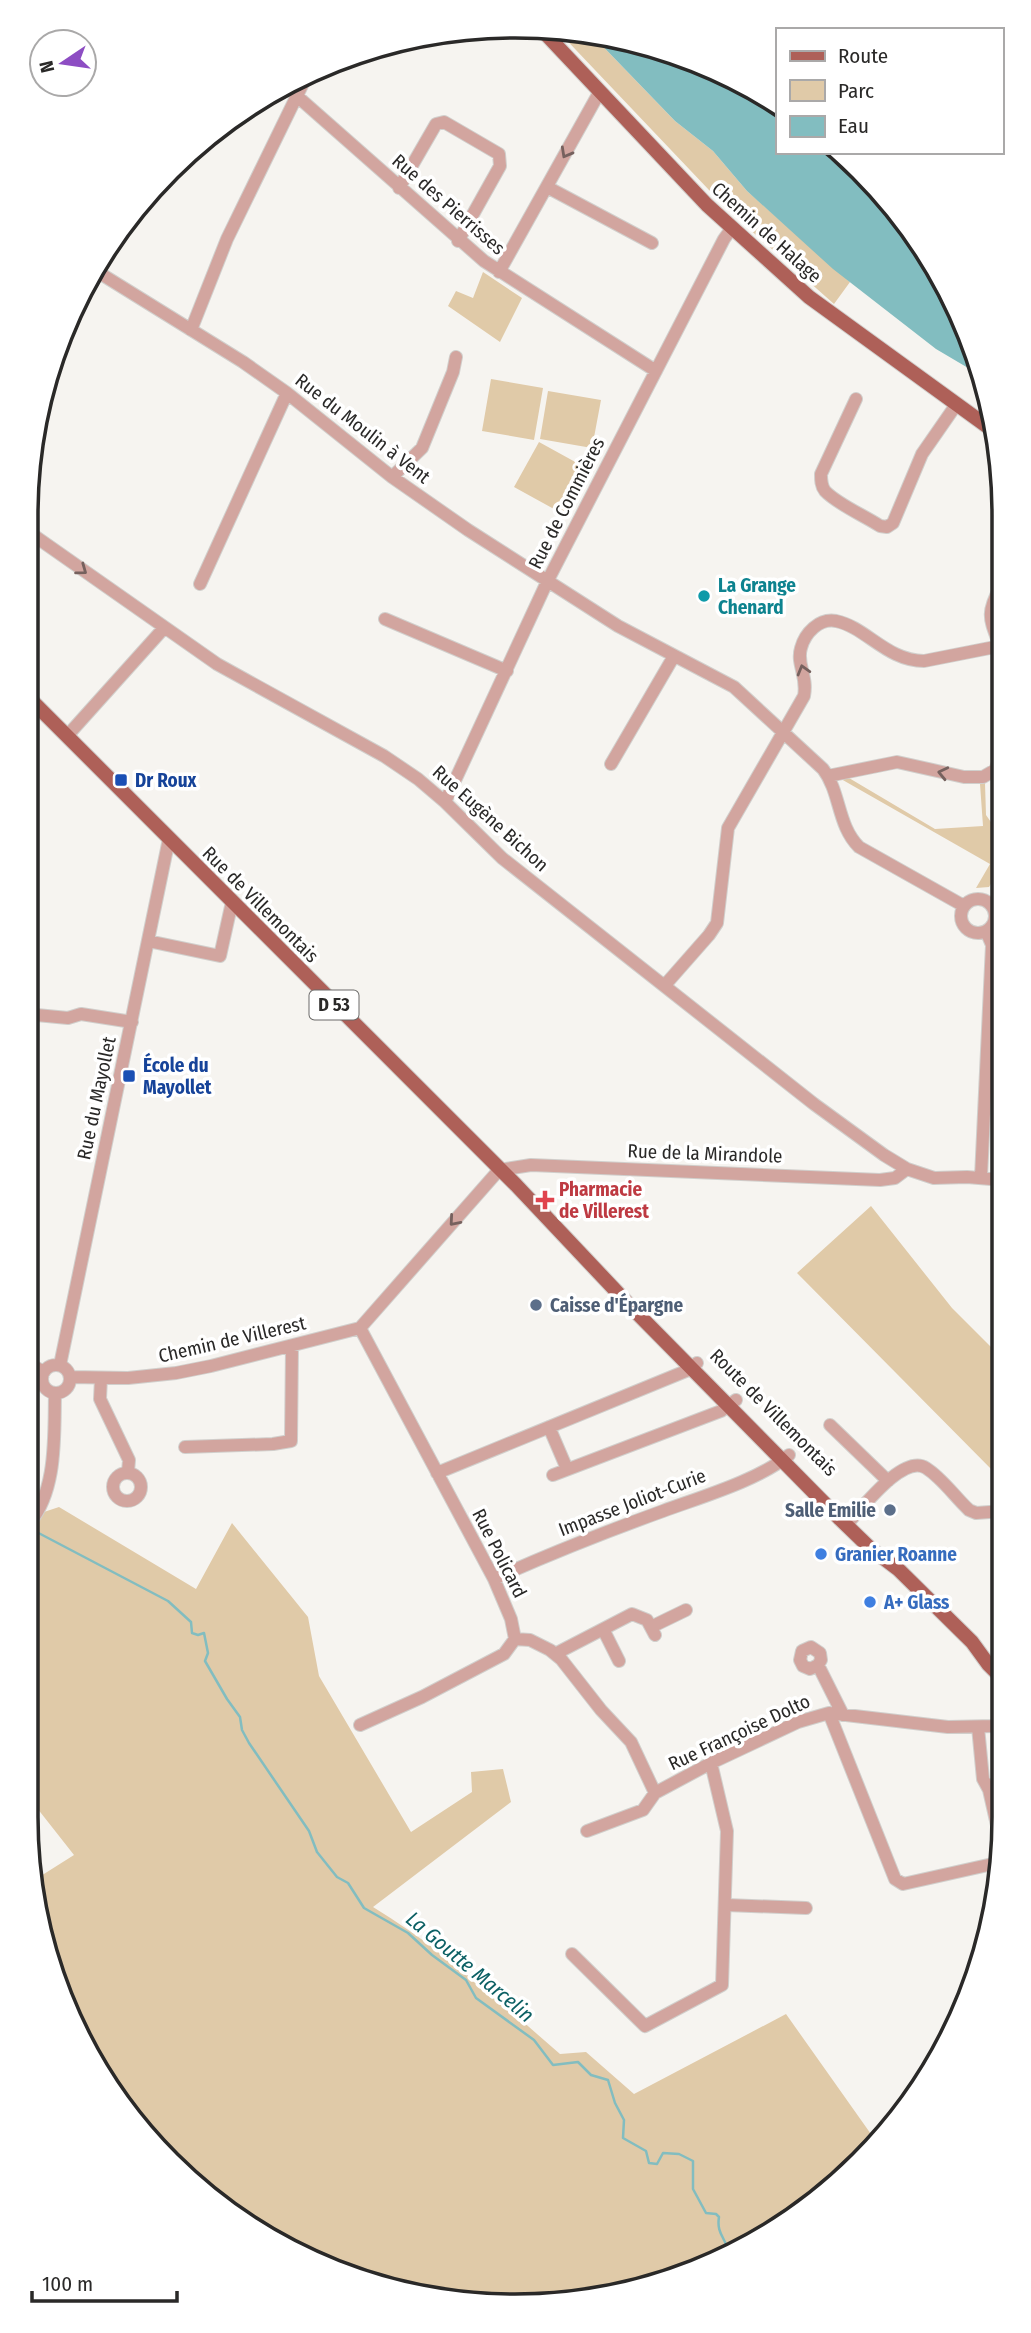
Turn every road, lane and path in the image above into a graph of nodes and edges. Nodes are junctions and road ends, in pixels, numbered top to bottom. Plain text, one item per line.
1 (552, 40) edge
2 (301, 90) edge
3 (600, 93) junction
4 (298, 97) junction
5 (547, 187) junction
6 (399, 188) junction
7 (732, 228) junction
8 (458, 241) junction
9 (652, 243) dead end
10 (499, 272) junction
11 (103, 275) edge
12 (191, 330) junction
13 (456, 357) dead end
14 (656, 371) junction
15 (287, 393) junction
16 (856, 399) dead end
17 (956, 405) junction
18 (983, 424) edge
19 (392, 477) junction
20 (38, 539) edge
21 (547, 582) junction
22 (200, 584) dead end
23 (385, 619) dead end
24 (164, 628) junction
25 (992, 648) edge
26 (674, 656) junction
27 (507, 671) junction
28 (38, 707) edge
29 (783, 731) junction
30 (67, 736) junction
31 (611, 764) dead end
32 (992, 771) edge
33 (828, 775) junction
34 (445, 802) junction
35 (169, 839) junction
36 (232, 902) junction
37 (964, 906) junction
38 (992, 906) edge
39 (992, 929) edge
40 (148, 941) junction
41 (992, 945) edge
42 (666, 985) junction
43 (38, 1015) edge
44 (132, 1022) junction
45 (986, 1075) junction
46 (992, 1075) edge
47 (907, 1169) junction
48 (499, 1170) junction
49 (981, 1177) junction
50 (992, 1178) edge
51 (360, 1328) junction
52 (292, 1346) junction
53 (60, 1365) junction
54 (694, 1365) junction
55 (38, 1369) edge
56 (44, 1372) junction
57 (70, 1377) junction
58 (100, 1378) junction
59 (55, 1393) junction
60 (732, 1403) junction
61 (830, 1425) dead end
62 (549, 1427) junction
63 (185, 1447) dead end
64 (786, 1457) junction
65 (567, 1469) junction
66 (128, 1472) dead end
67 (437, 1473) junction
68 (553, 1475) dead end
69 (888, 1481) junction
70 (38, 1507) edge
71 (992, 1512) edge
72 (850, 1522) junction
73 (494, 1579) junction
74 (686, 1610) dead end
75 (603, 1629) junction
76 (515, 1639) junction
77 (972, 1642) junction
78 (555, 1654) junction
79 (992, 1658) edge
80 (619, 1661) dead end
81 (818, 1665) dead end
82 (992, 1668) edge
83 (829, 1713) junction
84 (843, 1715) junction
85 (360, 1725) dead end
86 (992, 1726) edge
87 (978, 1727) junction
88 (711, 1763) junction
89 (655, 1793) junction
90 (992, 1804) edge
91 (587, 1831) dead end
92 (989, 1865) edge
93 (726, 1905) junction
94 (806, 1908) dead end
95 (572, 1954) dead end

1 - 3 main road, Chemin de Halage
2 - 4 street
3 -> 5 street
3 - 7 main road, Chemin de Halage
4 - 6 street, Rue des Pierrisses
4 - 12 street
5 - 9 street
5 - 10 street
6 - 8 street, Rue des Pierrisses
6 - 8 street
7 - 14 street, Rue de Commières
7 - 17 main road, Chemin de Halage
8 - 10 street, Rue des Pierrisses
10 - 14 street, Rue des Pierrisses
11 - 12 street, Rue du Moulin à Vent
12 - 15 street, Rue du Moulin à Vent
13 - 19 street
14 - 21 street, Rue de Commières
15 - 19 street, Rue du Moulin à Vent
15 - 22 street
16 - 17 street
17 - 18 main road, Chemin de Halage
19 - 21 street, Rue du Moulin à Vent
20 -> 24 street, Rue Eugène Bichon
21 - 26 street, Rue du Moulin à Vent
21 - 27 street, Rue de Commières
23 - 27 street
24 - 30 street
24 - 34 street, Rue Eugène Bichon
29 -> 25 street
26 - 29 street, Rue du Moulin à Vent
26 - 31 street
27 - 34 street, Rue de Commières
28 - 30 main road, Rue de Villemontais / D 53
29 - 33 street, Rue du Moulin à Vent
29 - 42 street
30 - 35 main road, Rue de Villemontais / D 53
32 -> 33 street
33 - 37 street
34 - 42 street, Rue Eugène Bichon
35 - 36 main road, Rue de Villemontais / D 53
35 - 40 street, Rue du Mayollet
36 - 40 street
36 - 48 main road, Rue de Villemontais / D 53
37 - 38 street
37 - 39 street
40 - 44 street, Rue du Mayollet
41 - 45 street
42 - 47 street, Rue Eugène Bichon
43 - 44 street
44 - 53 street, Rue du Mayollet
45 - 46 street
45 - 49 street
47 - 48 street, Rue de la Mirandole
47 - 49 street
48 -> 51 street
48 - 54 main road, Route de Villemontais / D 53
49 - 50 street
51 - 52 street, Chemin de Villerest
51 - 67 street, Rue Policard
52 - 58 street, Chemin de Villerest
52 - 63 street
53 - 56 street
53 - 57 street
54 - 60 main road, Route de Villemontais / D 53
54 - 62 street
55 - 56 street
56 - 59 street
57 - 58 street, Chemin de Villerest
57 - 59 street
58 - 66 street
59 - 70 street
60 - 64 main road, Route de Villemontais / D 53
60 - 65 street
61 - 69 street
62 - 65 street
62 - 67 street
64 - 72 main road, Route de Villemontais / D 53
64 - 73 street, Impasse Joliot-Curie
65 - 68 street
67 - 73 street, Rue Policard
69 - 71 street
69 - 72 street
72 - 77 main road, Route de Villemontais / D 53
73 - 76 street, Rue Policard
74 - 75 street
75 - 78 street
75 - 80 street
76 - 78 street
76 - 85 street
77 - 79 main road, Route de Villemontais / D 53
77 - 82 main road, Route de Villemontais / D 53
78 - 89 street
81 - 84 street
83 - 84 street, Rue Françoise Dolto
83 - 88 street, Rue Françoise Dolto
83 - 92 street
84 - 87 street, Rue Françoise Dolto
86 - 87 street, Rue Françoise Dolto
87 - 90 street
88 - 89 street, Rue Françoise Dolto
88 - 93 street
89 - 91 street, Rue Françoise Dolto
93 - 94 street
93 - 95 street

